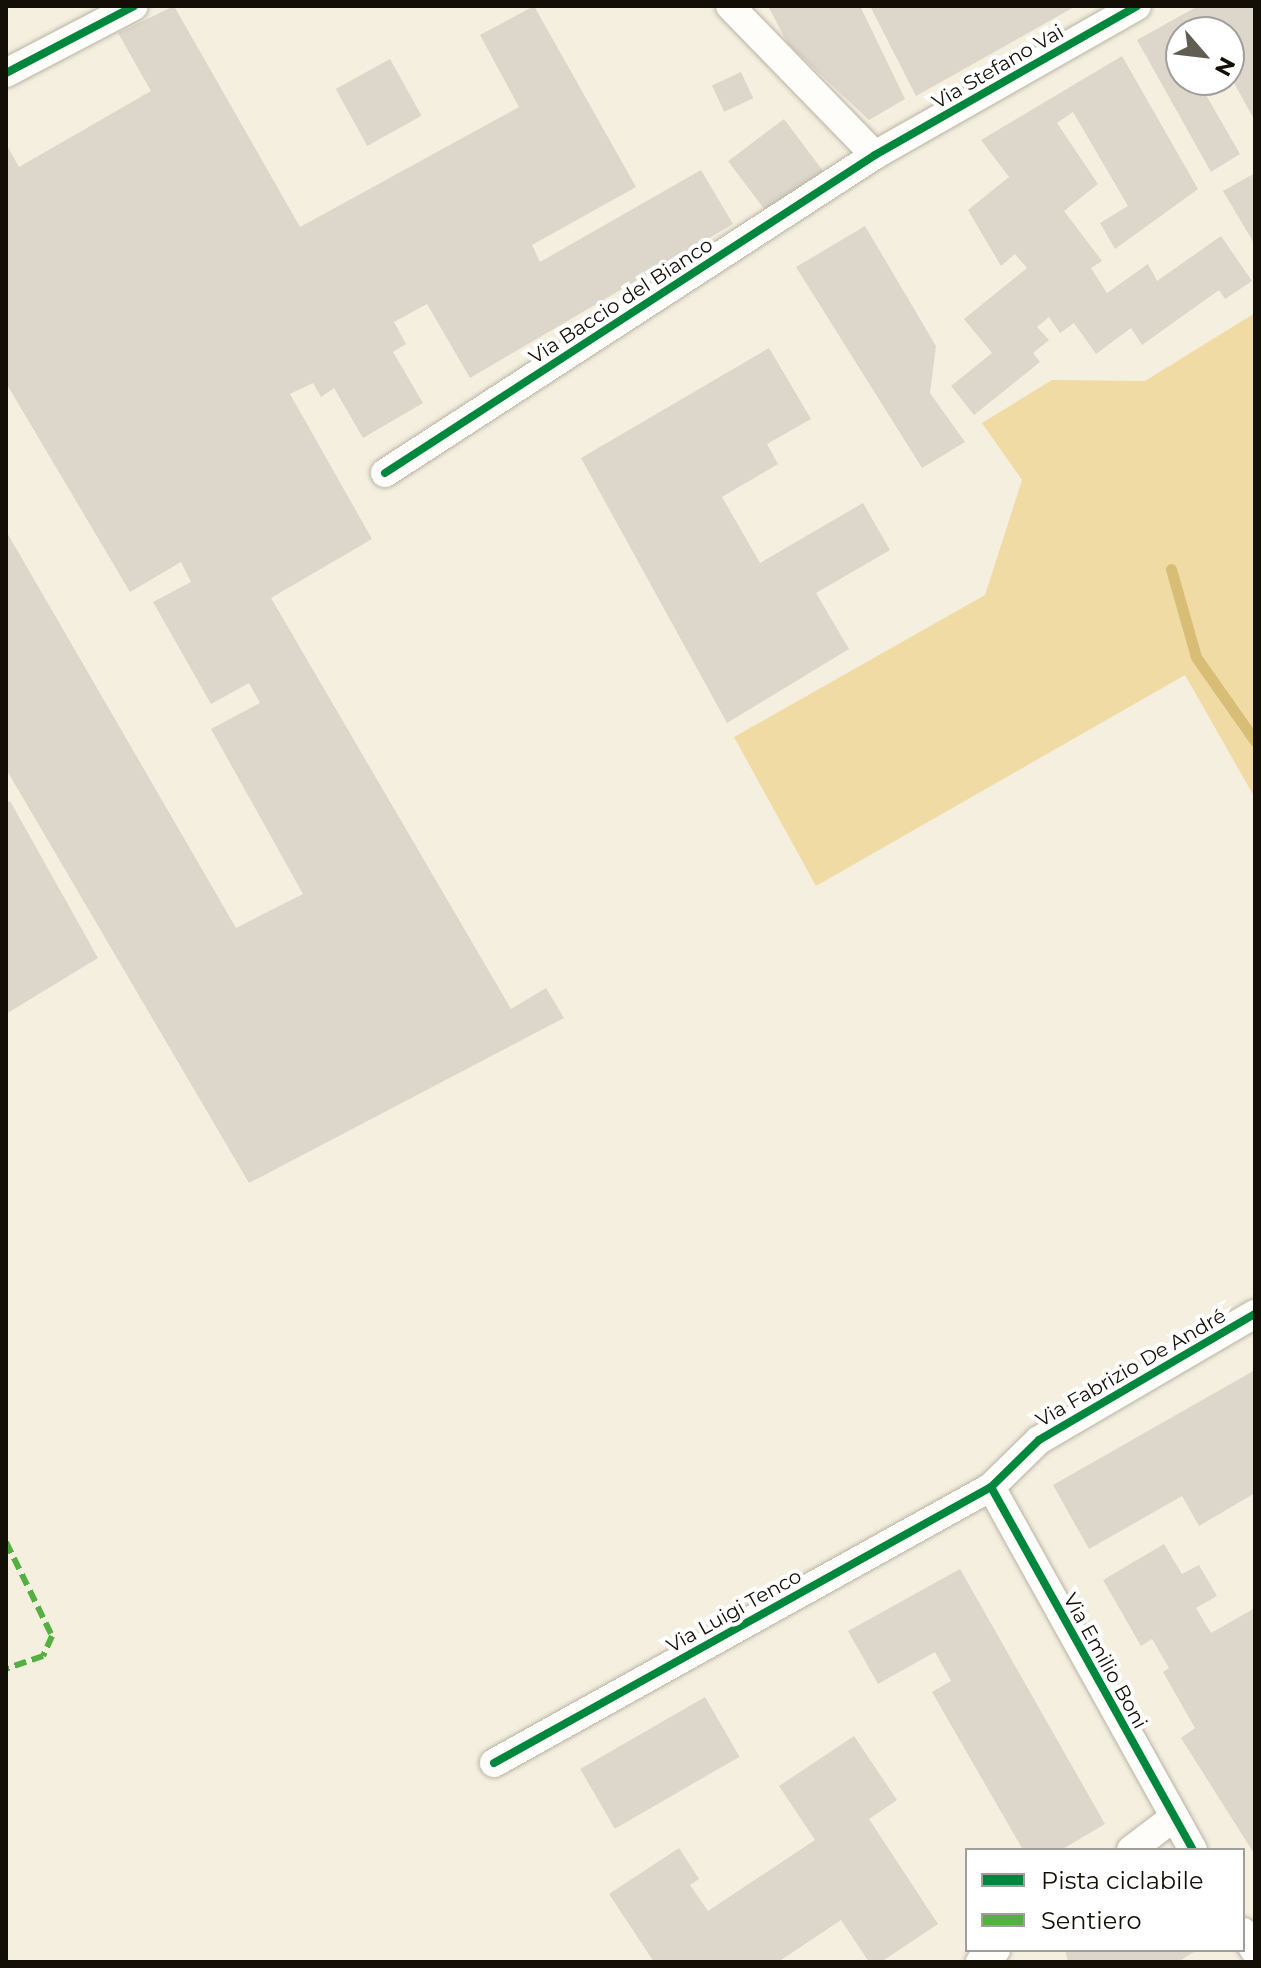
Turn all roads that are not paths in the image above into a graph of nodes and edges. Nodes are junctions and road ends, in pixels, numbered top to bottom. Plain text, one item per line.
1 (134, 6) edge
2 (730, 6) edge
3 (1137, 6) edge
4 (6, 73) edge
5 (875, 155) junction
6 (385, 473) dead end
7 (1255, 1314) edge
8 (991, 1487) junction
9 (494, 1763) dead end
10 (1173, 1818) junction
11 (1134, 1848) edge
12 (1192, 1848) edge

1 - 4 street
2 - 5 street
3 - 5 street, Via Stefano Vai
5 - 6 street, Via Baccio del Bianco
7 - 8 street, Via Fabrizio De André
8 - 9 street, Via Luigi Tenco
8 - 10 street, Via Emilio Boni
10 - 11 street
10 - 12 street, Via Emilio Boni

